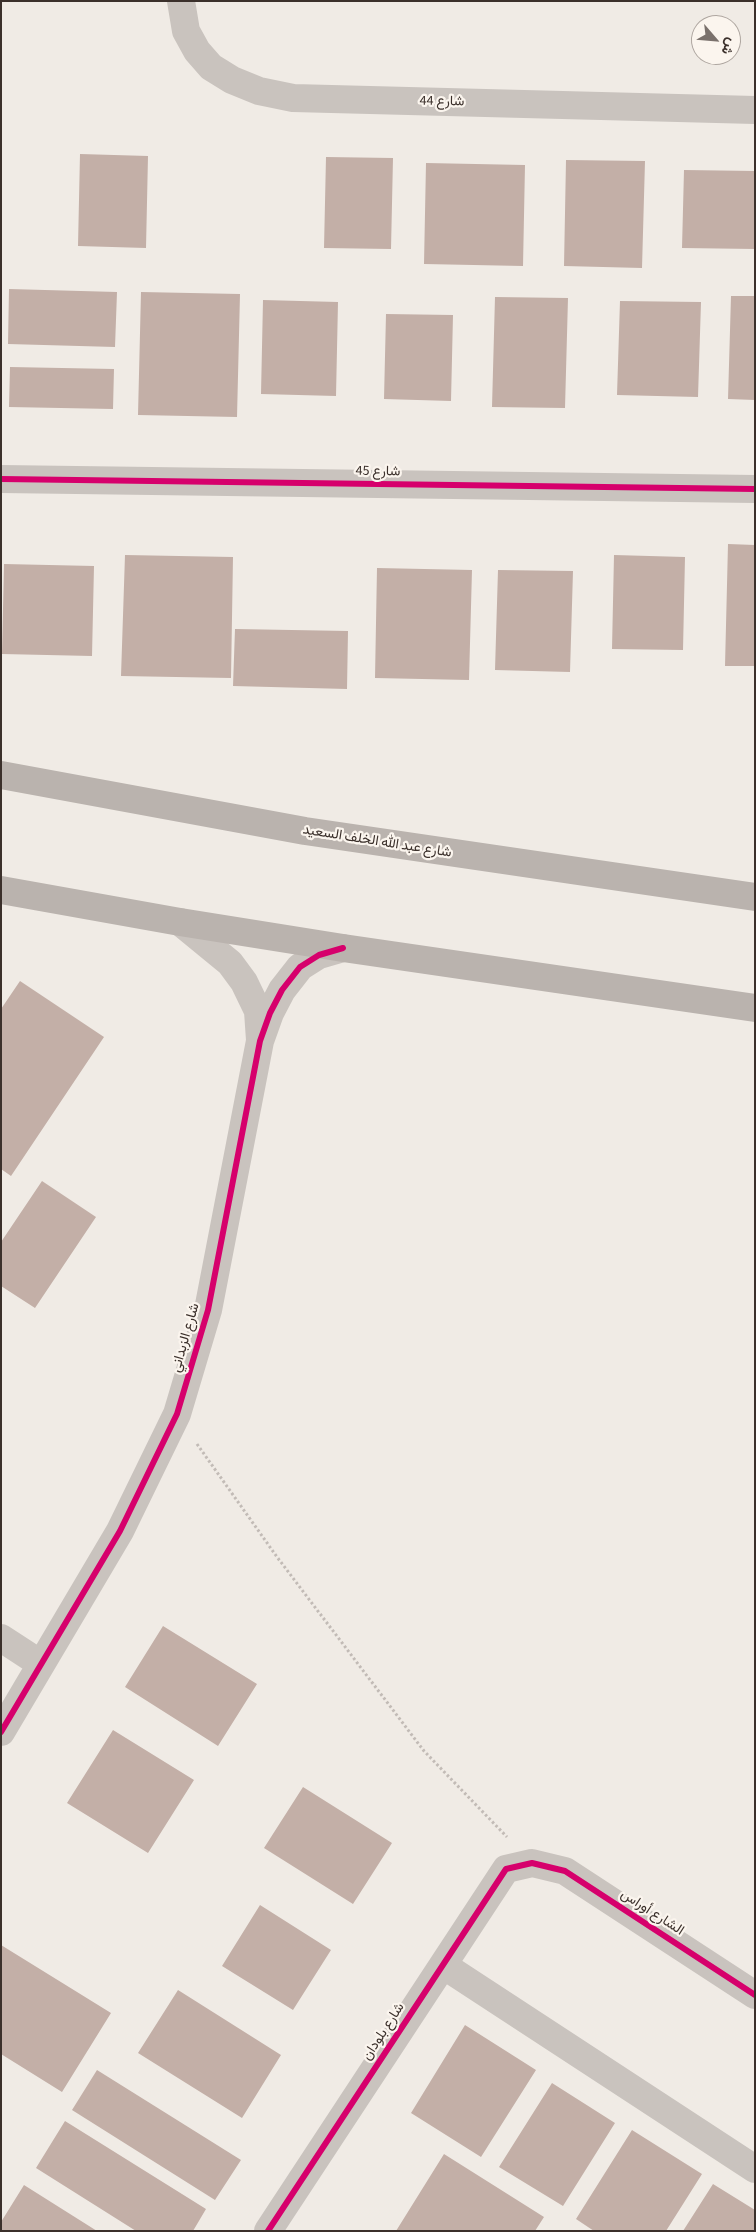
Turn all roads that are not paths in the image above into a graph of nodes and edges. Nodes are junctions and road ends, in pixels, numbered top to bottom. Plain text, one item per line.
1 (181, 1) edge
2 (755, 110) edge
3 (1, 479) edge
4 (755, 489) edge
5 (1, 775) edge
6 (1, 890) edge
7 (755, 898) edge
8 (180, 922) junction
9 (344, 948) junction
10 (755, 1008) edge
11 (260, 1041) junction
12 (1, 1638) edge
13 (41, 1664) junction
14 (1, 1732) edge
15 (532, 1863) joint
16 (442, 1964) junction
17 (755, 1995) edge
18 (755, 2169) edge
19 (268, 2231) edge

1 - 2 street, شارع 44
3 - 4 street, شارع 45
5 - 7 main road, شارع عبد الله الخلف السعيد
6 - 8 main road
8 - 9 main road
8 - 11 street, شارع الزبداني
9 - 10 main road
9 - 11 street, شارع الزبداني
11 - 13 street, شارع الزبداني
12 - 13 street
13 - 14 street, شارع الزبداني
15 - 16 street, شارع بلودان
15 - 17 street, الشارع أوراس
16 - 18 street
16 - 19 street, شارع بلودان

